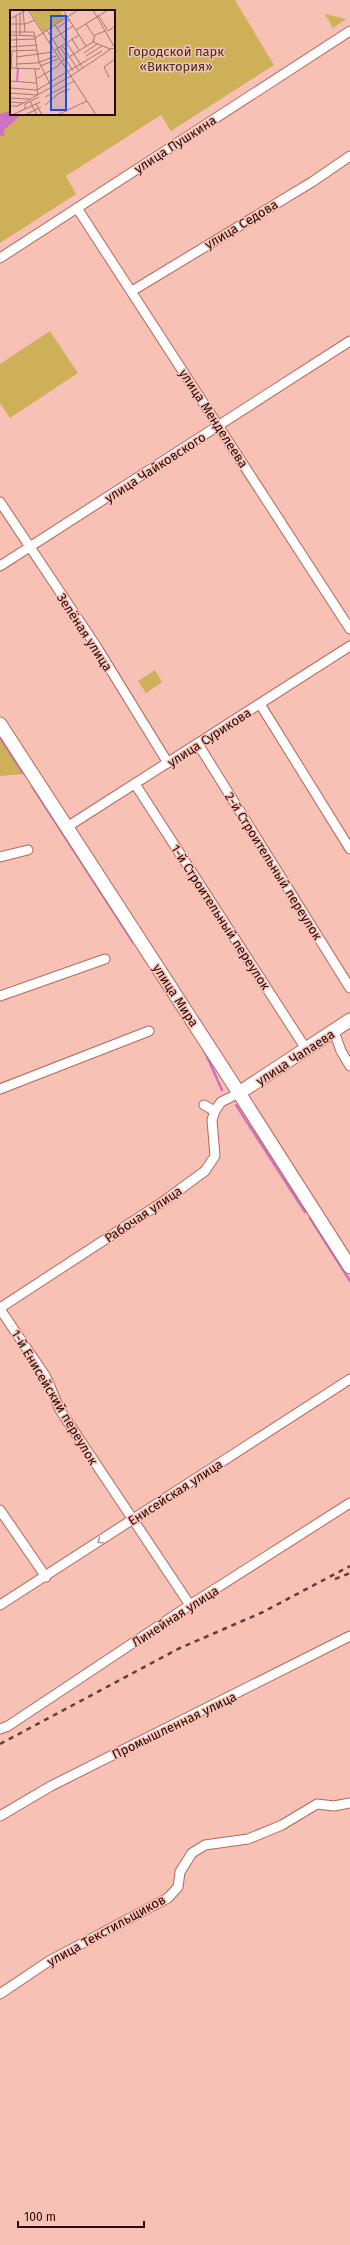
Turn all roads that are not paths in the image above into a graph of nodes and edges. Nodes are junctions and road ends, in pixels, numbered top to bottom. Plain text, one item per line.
1 (350, 31) edge
2 (350, 156) edge
3 (77, 208) junction
4 (0, 258) edge
5 (132, 291) junction
6 (350, 342) edge
7 (219, 425) junction
8 (0, 502) edge
9 (30, 547) junction
10 (0, 566) edge
11 (350, 629) edge
12 (350, 646) edge
13 (260, 704) junction
14 (0, 724) edge
15 (198, 744) junction
16 (168, 763) junction
17 (135, 784) junction
18 (67, 828) junction
19 (350, 849) edge
20 (28, 850) dead end
21 (0, 857) edge
22 (105, 959) dead end
23 (350, 988) edge
24 (0, 996) edge
25 (350, 1020) edge
26 (149, 1031) dead end
27 (334, 1031) junction
28 (306, 1049) junction
29 (350, 1066) edge
30 (0, 1089) edge
31 (240, 1093) junction
32 (204, 1105) dead end
33 (215, 1111) junction
34 (350, 1267) edge
35 (0, 1308) edge
36 (350, 1379) edge
37 (350, 1504) edge
38 (0, 1510) edge
39 (132, 1520) junction
40 (46, 1577) junction
41 (0, 1605) edge
42 (190, 1605) junction
43 (350, 1636) edge
44 (0, 1729) edge
45 (350, 1803) edge
46 (0, 1816) edge
47 (0, 1994) edge

1 - 3 street, улица Пушкина
2 - 5 street, улица Седова
3 - 4 street, улица Пушкина
3 - 5 street, улица Менделеева
5 - 7 street, улица Менделеева
6 - 7 street, улица Чайковского
7 - 9 street, улица Чайковского
7 - 11 street, улица Менделеева
8 - 9 street, Зелёная улица
9 - 10 street, улица Чайковского
9 - 16 street, Зелёная улица
12 - 13 street, улица Сурикова
13 - 15 street, улица Сурикова
13 - 19 street
14 - 18 main road, улица Мира
15 - 16 street, улица Сурикова
15 - 23 street, 2-й Строительный переулок
16 - 17 street, улица Сурикова
17 - 18 street, улица Сурикова
17 - 28 street, 1-й Строительный переулок
18 - 31 main road, улица Мира
20 - 21 street
22 - 24 street
25 - 27 main road, улица Чапаева
26 - 30 street
27 - 28 main road, улица Чапаева
27 - 29 street
28 - 31 main road, улица Чапаева
31 - 33 street
31 - 34 main road, улица Мира
32 - 33 street
33 - 35 street, Рабочая улица
35 - 39 street, 1-й Енисейский переулок
36 - 39 street, Енисейская улица
37 - 42 street, Линейная улица
38 - 40 street
39 -> 40 street, Енисейская улица
39 - 42 street, 1-й Енисейский переулок
40 - 41 street, Енисейская улица
42 - 44 street, Линейная улица
43 - 46 street, Промышленная улица
45 - 47 street, улица Текстильщиков

